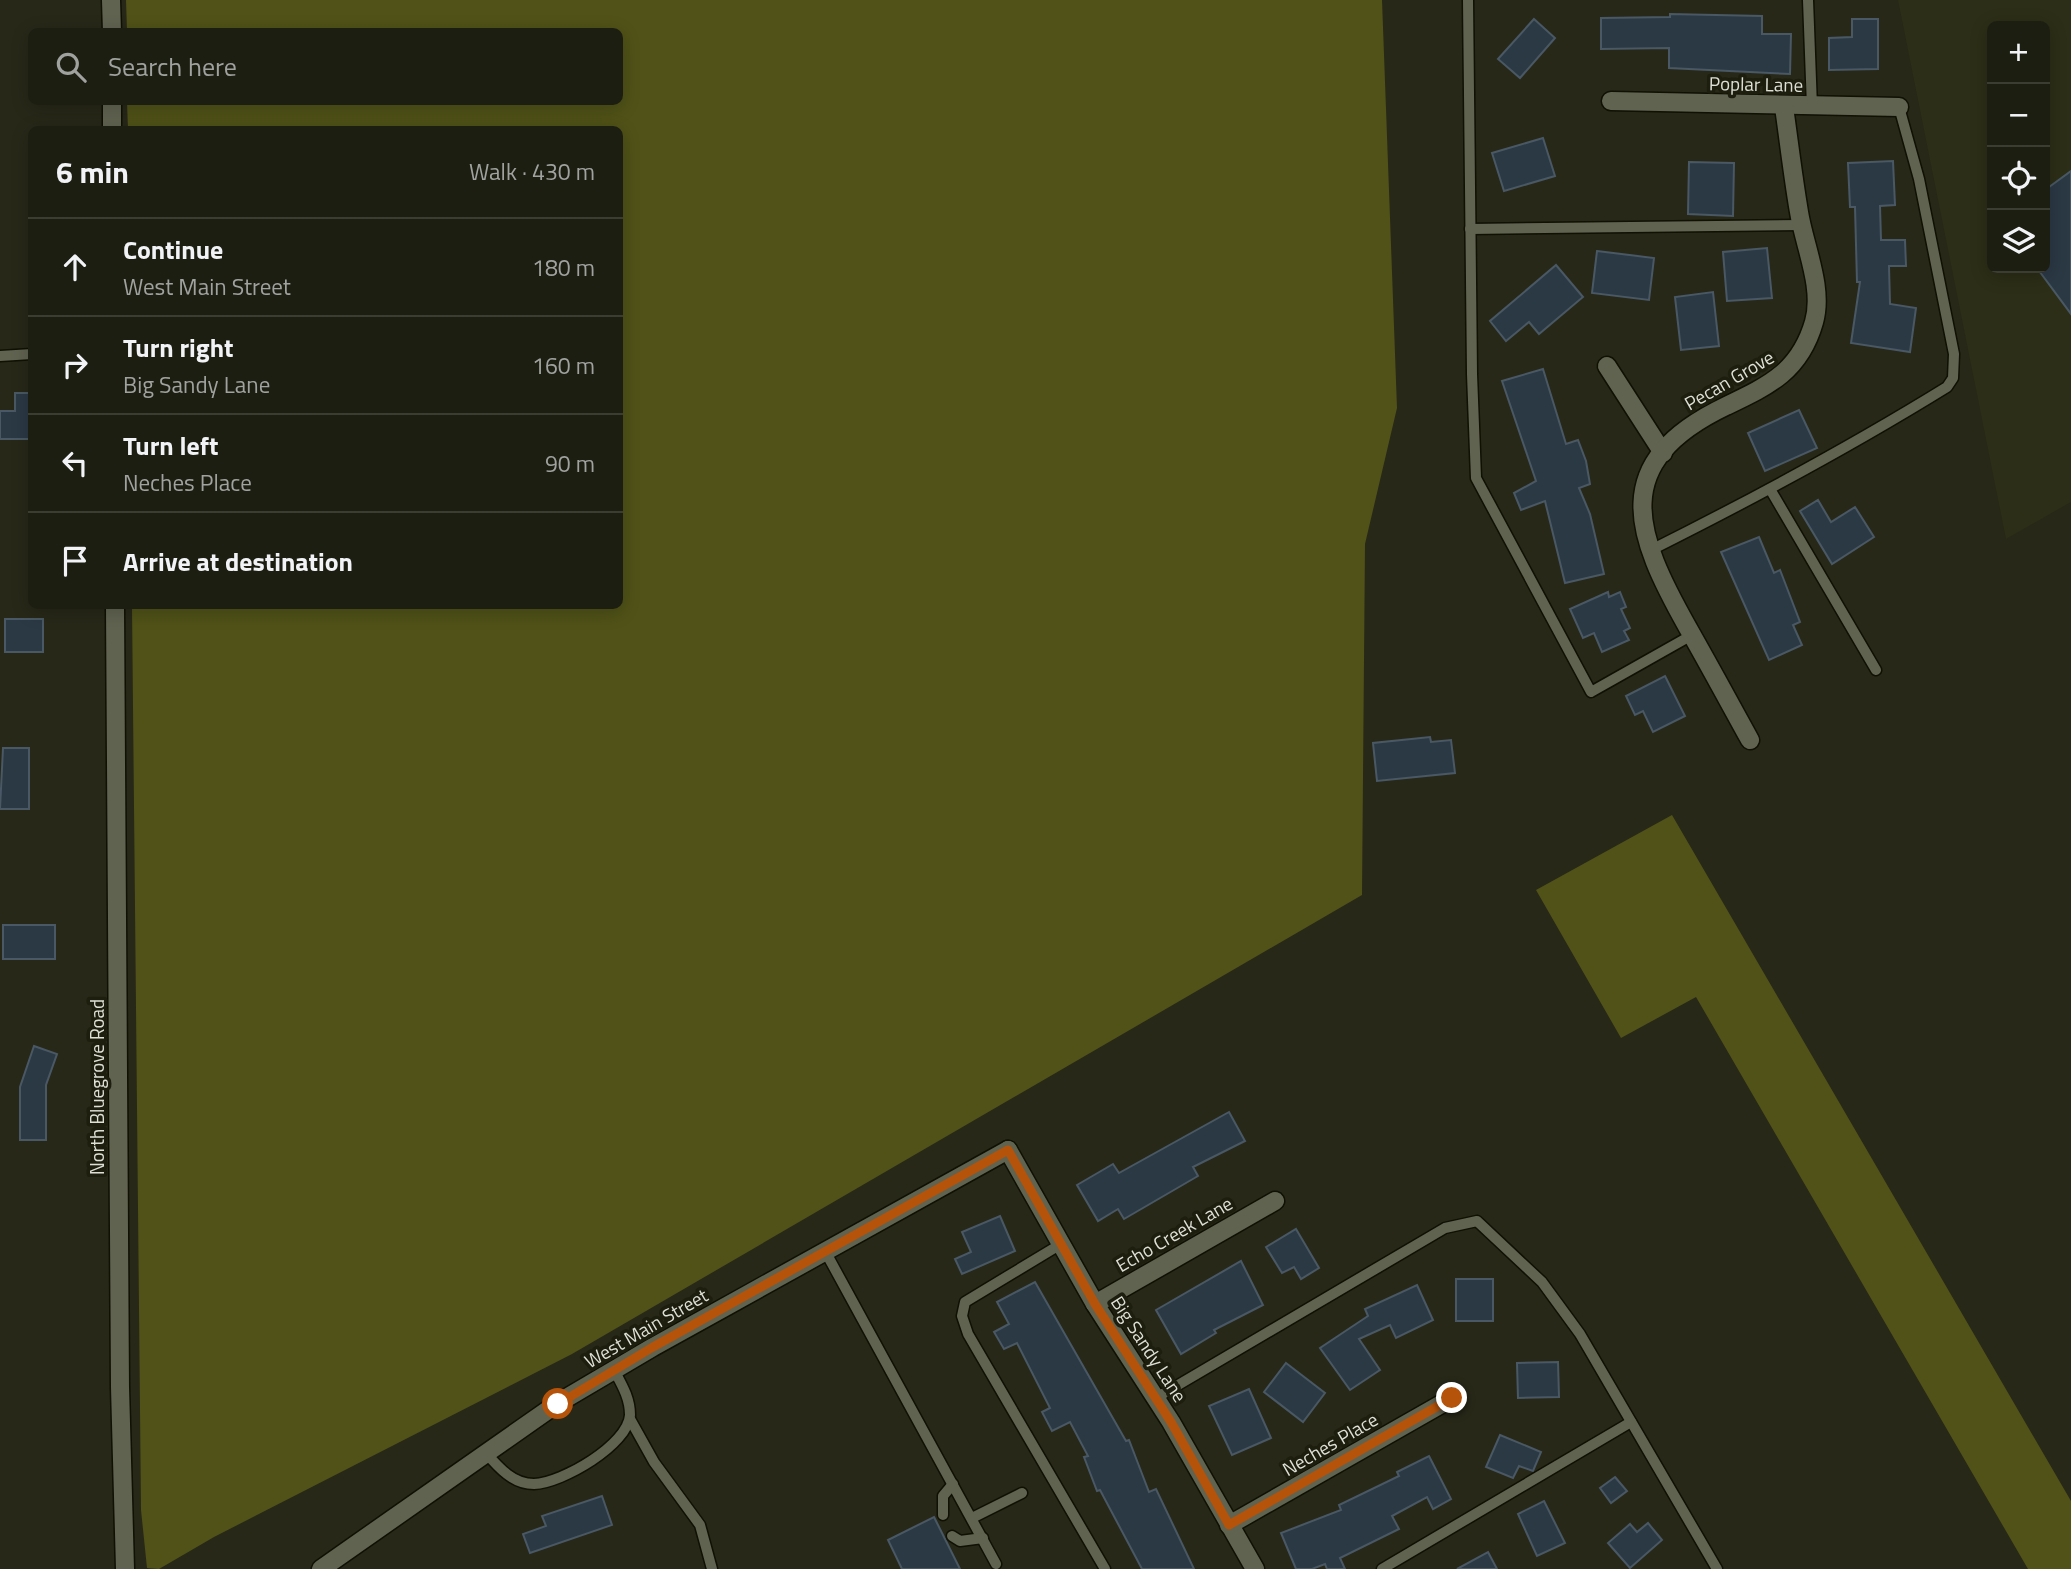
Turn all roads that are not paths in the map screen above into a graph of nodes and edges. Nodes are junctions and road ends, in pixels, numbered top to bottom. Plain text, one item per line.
1 (111, 0) edge
2 (1468, 0) edge
3 (1808, 0) edge
4 (111, 28) edge
5 (1611, 101) dead end
6 (112, 105) edge
7 (1784, 107) junction
8 (1812, 107) junction
9 (1899, 107) joint
10 (112, 126) edge
11 (1801, 225) junction
12 (1470, 229) junction
13 (28, 354) edge
14 (0, 356) edge
15 (1607, 366) dead end
16 (1663, 453) junction
17 (1770, 489) junction
18 (1648, 551) junction
19 (115, 609) edge
20 (1692, 635) junction
21 (1876, 670) dead end
22 (1750, 740) dead end
23 (1008, 1150) joint
24 (1275, 1201) dead end
25 (1061, 1244) junction
26 (825, 1251) junction
27 (1095, 1304) junction
28 (614, 1370) junction
29 (1156, 1398) junction
30 (1452, 1398) dead end
31 (630, 1419) junction
32 (1632, 1422) junction
33 (486, 1454) junction
34 (953, 1484) junction
35 (1022, 1493) dead end
36 (943, 1515) dead end
37 (972, 1518) junction
38 (1229, 1525) junction
39 (952, 1536) dead end
40 (983, 1538) junction
41 (996, 1564) dead end
42 (326, 1568) edge
43 (125, 1569) edge
44 (712, 1569) edge
45 (1105, 1569) edge
46 (1255, 1569) edge
47 (1382, 1569) edge
48 (1717, 1569) edge

1 - 4 street
2 - 12 lane
3 - 8 lane
5 - 7 street, Poplar Lane
6 - 10 street
7 - 8 street, Poplar Lane
7 - 11 street, Pecan Grove
8 - 9 street, Poplar Lane
9 - 17 lane
11 - 12 lane
11 - 16 street, Pecan Grove
12 - 20 lane
13 - 14 lane
15 - 16 street
16 - 18 street, Pecan Grove
17 - 18 lane
17 - 21 lane
18 - 20 street, Pecan Grove
19 - 43 street, North Bluegrove Road
20 - 22 street, Pecan Grove
23 - 25 street, Big Sandy Lane
23 - 26 street, West Main Street
24 - 27 street, Echo Creek Lane
25 - 27 street, Big Sandy Lane
25 - 45 lane
26 - 28 street, West Main Street
26 - 34 lane
27 - 29 street, Big Sandy Lane
28 - 31 lane
28 - 33 street, West Main Street
29 - 32 lane
29 - 38 street, Big Sandy Lane
30 - 38 street, Neches Place
31 - 33 lane
31 - 44 lane
32 - 47 lane
32 - 48 lane
33 - 42 street, West Main Street
34 - 36 lane
34 - 37 lane
35 - 37 lane
37 - 40 lane
38 - 46 street, Big Sandy Lane
39 - 40 lane
40 - 41 lane

